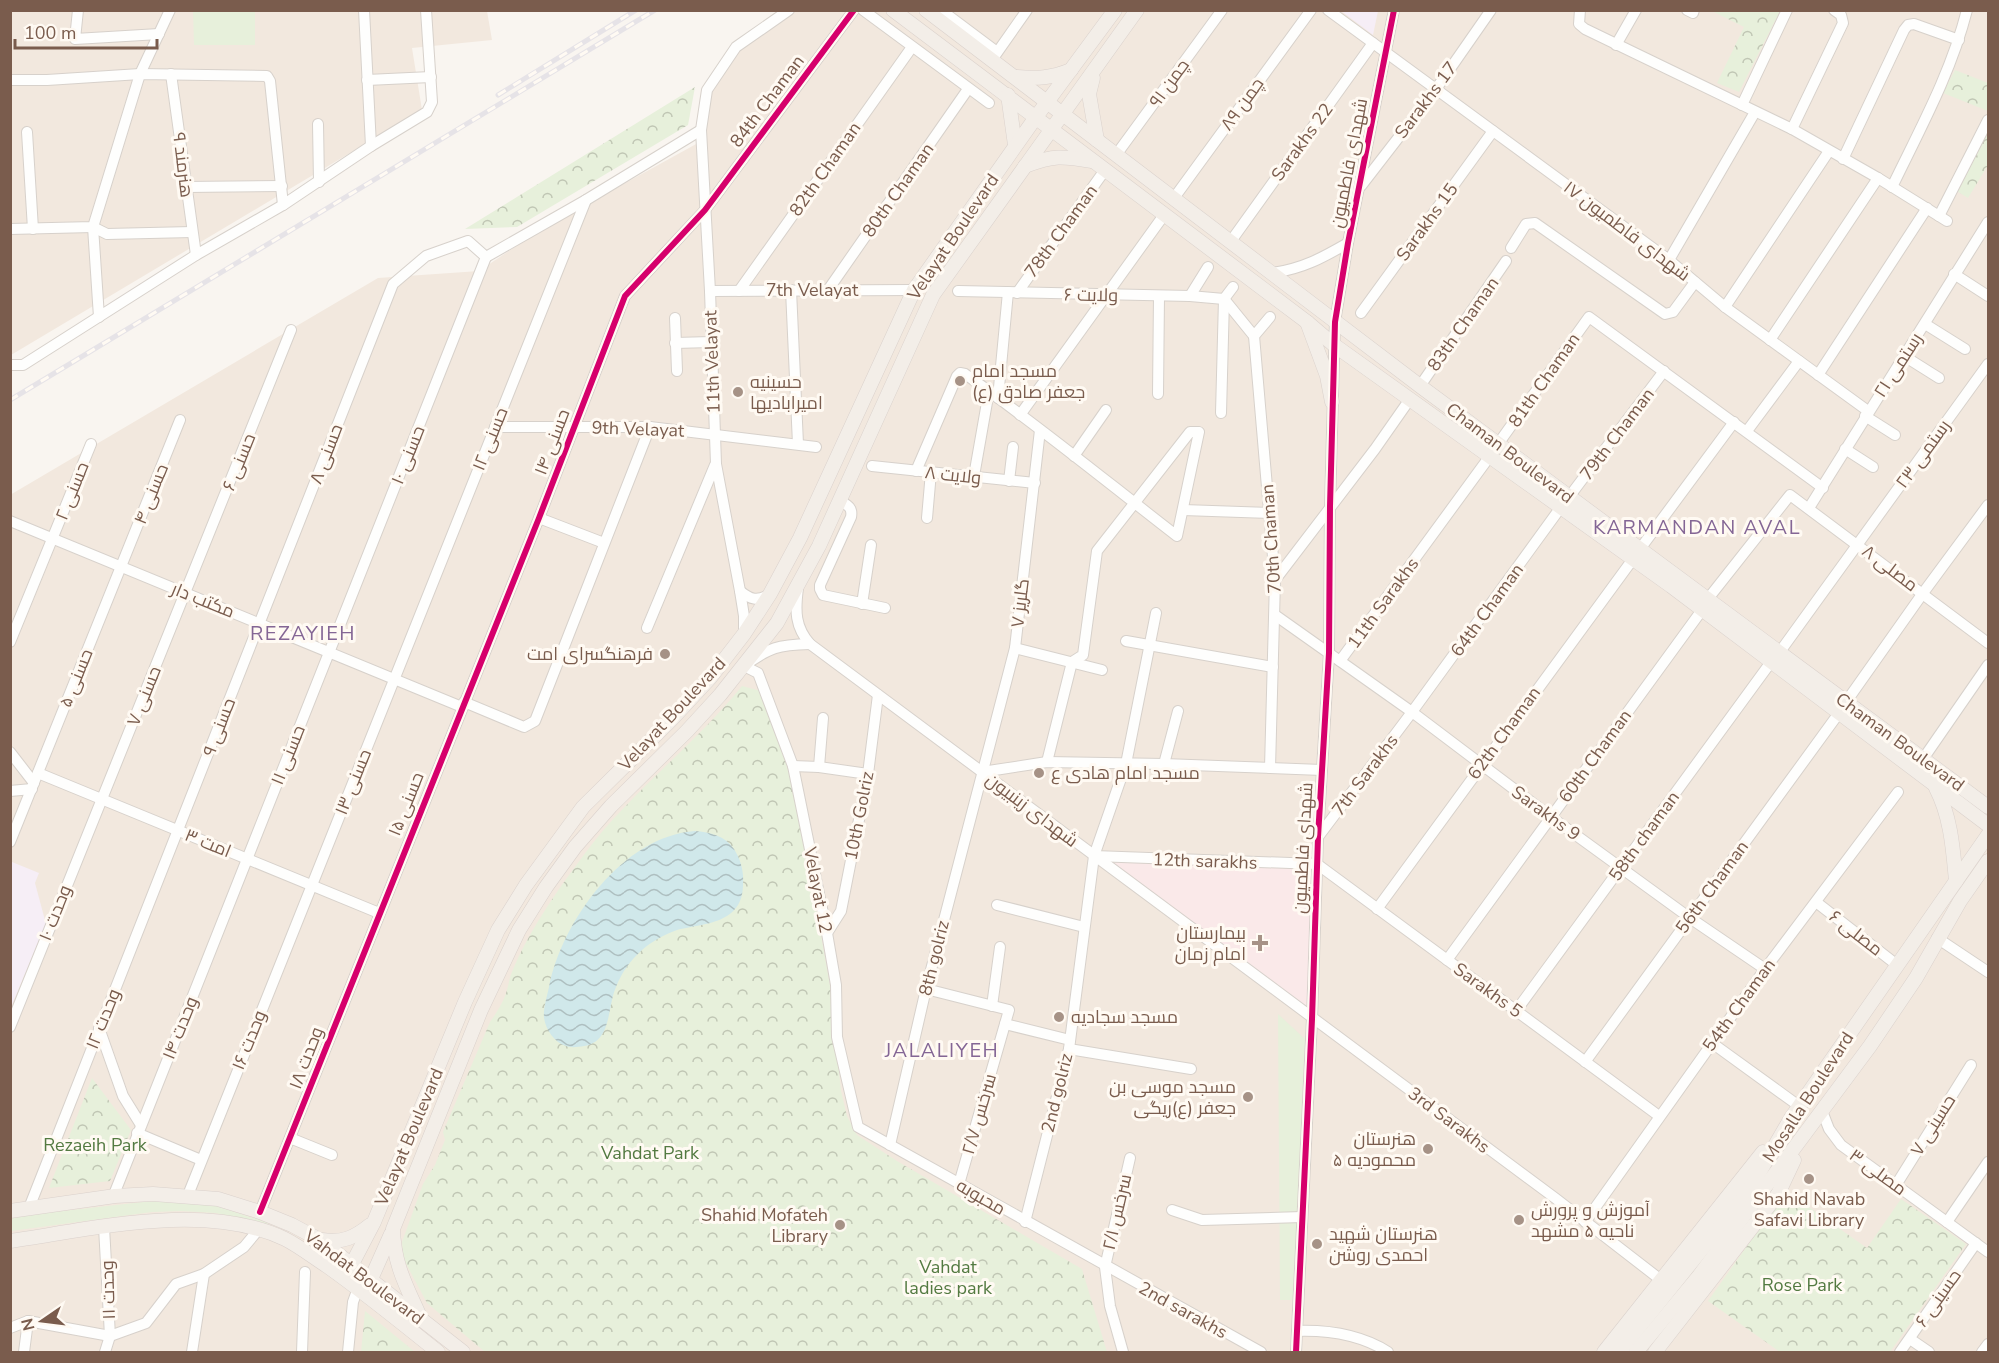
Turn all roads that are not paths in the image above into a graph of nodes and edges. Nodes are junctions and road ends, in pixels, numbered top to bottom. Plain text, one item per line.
1 (78, 10) edge
2 (170, 10) edge
3 (364, 10) edge
4 (426, 10) edge
5 (789, 10) edge
6 (854, 10) edge
7 (863, 10) edge
8 (893, 10) edge
9 (926, 10) edge
10 (941, 10) edge
11 (1027, 10) edge
12 (1115, 10) edge
13 (1137, 10) edge
14 (1222, 10) edge
15 (1311, 10) edge
16 (1328, 10) edge
17 (1394, 10) edge
18 (1491, 10) edge
19 (1580, 10) edge
20 (1636, 10) edge
21 (1687, 10) edge
22 (1694, 10) edge
23 (1787, 10) edge
24 (1834, 10) edge
25 (1967, 10) edge
26 (159, 34) junction
27 (1959, 40) junction
28 (1373, 43) junction
29 (1616, 45) junction
30 (912, 47) junction
31 (1386, 52) junction
32 (994, 56) junction
33 (1071, 70) junction
34 (1094, 70) junction
35 (140, 74) junction
36 (171, 74) junction
37 (1014, 76) junction
38 (431, 77) junction
39 (10, 80) edge
40 (367, 80) junction
41 (968, 89) junction
42 (1436, 89) junction
43 (1008, 95) junction
44 (1047, 101) junction
45 (989, 103) dead end
46 (1742, 105) junction
47 (1755, 112) junction
48 (1063, 115) junction
49 (1036, 117) junction
50 (1989, 120) edge
51 (318, 124) dead end
52 (1792, 129) junction
53 (700, 130) junction
54 (1052, 130) junction
55 (1493, 131) junction
56 (27, 132) dead end
57 (1097, 140) junction
58 (1015, 145) junction
59 (371, 146) junction
60 (1829, 151) junction
61 (1116, 155) junction
62 (1843, 159) junction
63 (1024, 166) junction
64 (1100, 166) junction
65 (1878, 178) junction
66 (319, 182) junction
67 (282, 186) junction
68 (186, 187) junction
69 (1892, 187) junction
70 (1359, 189) junction
71 (1174, 198) junction
72 (586, 200) junction
73 (283, 205) junction
74 (1927, 208) junction
75 (705, 210) junction
76 (1164, 215) junction
77 (1989, 222) edge
78 (93, 227) junction
79 (10, 229) edge
80 (33, 229) junction
81 (192, 232) junction
82 (1231, 242) junction
83 (1348, 243) junction
84 (1511, 248) dead end
85 (196, 255) junction
86 (486, 257) junction
87 (1669, 260) junction
88 (1506, 261) dead end
89 (1208, 267) dead end
90 (1273, 273) junction
91 (1954, 274) junction
92 (1695, 282) junction
93 (1233, 287) dead end
94 (828, 290) junction
95 (914, 290) junction
96 (710, 291) junction
97 (739, 291) junction
98 (791, 291) junction
99 (957, 291) dead end
100 (1012, 292) junction
101 (1106, 295) junction
102 (1159, 296) junction
103 (1190, 296) junction
104 (1989, 296) edge
105 (1224, 299) junction
106 (1725, 307) junction
107 (1361, 313) dead end
108 (99, 317) junction
109 (1270, 317) dead end
110 (675, 318) dead end
111 (1307, 322) junction
112 (1335, 322) junction
113 (1924, 324) junction
114 (291, 330) dead end
115 (1254, 336) junction
116 (1770, 340) junction
117 (711, 342) junction
118 (675, 343) junction
119 (1334, 345) junction
120 (1965, 348) dead end
121 (1905, 356) junction
122 (1799, 361) junction
123 (10, 365) edge
124 (1987, 368) edge
125 (1664, 370) junction
126 (677, 371) dead end
127 (1818, 375) junction
128 (1939, 378) dead end
129 (1420, 386) junction
130 (994, 394) junction
131 (1158, 394) dead end
132 (1410, 399) junction
133 (1332, 402) junction
134 (1106, 410) dead end
135 (1221, 413) dead end
136 (1867, 414) junction
137 (1020, 415) junction
138 (180, 420) dead end
139 (1734, 422) junction
140 (495, 427) junction
141 (574, 427) junction
142 (650, 427) junction
143 (1040, 430) junction
144 (1748, 431) junction
145 (715, 434) junction
146 (1895, 435) dead end
147 (91, 444) dead end
148 (798, 444) junction
149 (1498, 444) junction
150 (816, 447) dead end
151 (1013, 447) dead end
152 (1845, 449) junction
153 (1074, 456) junction
154 (1490, 456) junction
155 (716, 464) junction
156 (872, 466) dead end
157 (1874, 467) dead end
158 (916, 471) junction
159 (931, 472) junction
160 (974, 476) junction
161 (1009, 480) junction
162 (1035, 483) junction
163 (1823, 488) junction
164 (1790, 495) joint
165 (839, 500) junction
166 (1134, 502) junction
167 (1565, 502) junction
168 (1989, 505) edge
169 (1330, 506) junction
170 (1809, 508) junction
171 (1183, 510) junction
172 (1269, 513) junction
173 (539, 518) junction
174 (927, 518) dead end
175 (10, 521) edge
176 (54, 539) junction
177 (604, 543) junction
178 (871, 544) dead end
179 (1857, 544) junction
180 (1637, 554) junction
181 (121, 567) junction
182 (1275, 580) junction
183 (799, 582) junction
184 (740, 591) junction
185 (186, 593) junction
186 (1923, 593) junction
187 (770, 594) junction
188 (862, 604) junction
189 (1705, 605) junction
190 (885, 608) dead end
191 (1156, 613) dead end
192 (1275, 615) junction
193 (260, 623) junction
194 (647, 628) dead end
195 (744, 634) junction
196 (1126, 641) dead end
197 (10, 642) edge
198 (1989, 643) edge
199 (810, 644) junction
200 (1149, 645) junction
201 (1015, 648) junction
202 (329, 652) junction
203 (1329, 653) junction
204 (1775, 657) junction
205 (1341, 661) junction
206 (1071, 662) junction
207 (1989, 665) edge
208 (744, 666) junction
209 (1273, 667) junction
210 (1102, 670) dead end
211 (394, 679) junction
212 (878, 695) junction
213 (463, 704) junction
214 (1842, 707) junction
215 (1179, 711) dead end
216 (1412, 712) junction
217 (823, 718) dead end
218 (11, 754) edge
219 (1923, 759) junction
220 (1047, 762) junction
221 (1125, 764) junction
222 (1164, 764) junction
223 (1481, 765) junction
224 (793, 766) junction
225 (819, 767) junction
226 (1270, 768) junction
227 (1322, 770) junction
228 (982, 772) junction
229 (868, 774) junction
230 (35, 782) junction
231 (1933, 784) junction
232 (10, 790) edge
233 (1898, 792) dead end
234 (102, 799) junction
235 (1989, 807) edge
236 (1551, 817) junction
237 (1989, 825) edge
238 (178, 831) junction
239 (1989, 835) edge
240 (1318, 837) junction
241 (10, 842) edge
242 (1094, 856) junction
243 (246, 859) junction
244 (1317, 864) junction
245 (1986, 867) edge
246 (1621, 868) junction
247 (1956, 881) junction
248 (311, 886) junction
249 (1816, 902) junction
250 (997, 905) dead end
251 (1377, 909) junction
252 (378, 913) junction
253 (1690, 918) junction
254 (1084, 927) junction
255 (827, 933) junction
256 (1937, 938) junction
257 (1000, 947) dead end
258 (1447, 960) junction
259 (1897, 965) junction
260 (1765, 969) junction
261 (1989, 972) edge
262 (1916, 978) junction
263 (926, 989) junction
264 (992, 1005) junction
265 (1516, 1011) junction
266 (1312, 1018) junction
267 (1005, 1024) junction
268 (10, 1027) edge
269 (99, 1028) junction
270 (1712, 1043) junction
271 (1070, 1044) junction
272 (1585, 1062) junction
273 (1971, 1065) dead end
274 (1191, 1069) dead end
275 (1822, 1111) junction
276 (1795, 1112) junction
277 (1659, 1116) junction
278 (858, 1127) joint
279 (139, 1129) junction
280 (1808, 1131) junction
281 (290, 1138) junction
282 (890, 1145) junction
283 (332, 1155) dead end
284 (1130, 1158) dead end
285 (201, 1160) junction
286 (1989, 1162) edge
287 (959, 1184) junction
288 (1896, 1185) junction
289 (188, 1195) junction
290 (113, 1197) junction
291 (29, 1208) junction
292 (1172, 1210) dead end
293 (10, 1211) edge
294 (260, 1212) junction
295 (1302, 1217) junction
296 (374, 1222) junction
297 (1024, 1222) junction
298 (1585, 1222) junction
299 (1947, 1222) junction
300 (104, 1227) junction
301 (259, 1229) junction
302 (393, 1229) junction
303 (10, 1240) edge
304 (320, 1240) junction
305 (1976, 1243) junction
306 (1989, 1252) edge
307 (352, 1264) junction
308 (1105, 1267) junction
309 (305, 1272) dead end
310 (204, 1274) junction
311 (371, 1279) junction
312 (1661, 1280) junction
313 (358, 1288) junction
314 (421, 1319) junction
315 (28, 1321) junction
316 (10, 1328) edge
317 (1297, 1331) junction
318 (110, 1336) junction
319 (1910, 1339) junction
320 (1989, 1344) edge
321 (24, 1353) edge
322 (105, 1353) edge
323 (192, 1353) edge
324 (302, 1353) edge
325 (348, 1353) edge
326 (438, 1353) edge
327 (463, 1353) edge
328 (1123, 1353) edge
329 (1261, 1353) edge
330 (1296, 1353) edge
331 (1388, 1353) edge
332 (1604, 1353) edge
333 (1619, 1353) edge
334 (1636, 1353) edge
335 (1655, 1353) edge
336 (1900, 1353) edge
337 (1929, 1353) edge
338 (1982, 1353) edge

1 - 26 street
2 - 26 street
3 - 40 street
4 - 38 street
5 - 53 street, 11th Velayat
6 - 75 street, 84th Chaman
7 - 30 street
8 - 43 main road
9 - 32 main road
10 - 32 street
11 - 32 street
12 - 33 main road
13 - 34 main road
14 - 61 street, چمن ۹۱
15 - 71 street, چمن ۸۹
16 - 28 street, شهدای فاطمیون ۱۷
17 - 31 street, شهدای فاطمیون
18 - 42 street, Sarakhs 17
19 - 29 street
20 - 29 street
21 - 22 street
23 - 46 street
24 - 52 street
25 - 27 street
26 - 35 street
27 - 62 street
27 - 69 street
28 - 31 street, شهدای فاطمیون ۱۷
28 - 82 street, Sarakhs 22
29 - 46 street
30 - 41 street
30 - 97 street, 82th Chaman
31 - 42 street, شهدای فاطمیون ۱۷
31 - 70 street, شهدای فاطمیون
32 - 37 main road
33 - 37 main road
33 - 44 main road
34 - 48 main road
34 - 57 main road
35 - 36 street
35 - 39 street
35 - 78 street
36 - 67 street
36 - 68 street, هنرمند ۹
37 - 44 main road
38 - 40 street
38 - 59 street
40 - 59 street
41 - 45 street
41 - 94 street, 80th Chaman
42 - 55 street, شهدای فاطمیون ۱۷
42 - 70 street, Sarakhs 17
43 - 49 main road
43 - 58 main road
44 - 48 main road, Chaman Boulevard
44 - 49 main road, Velayat Boulevard
46 - 47 street
47 - 52 street
47 - 87 street
48 - 54 main road, Velayat Boulevard
48 - 57 main road, Chaman Boulevard
49 - 54 main road
49 - 58 main road, Velayat Boulevard
50 - 74 street
51 - 66 street
52 - 60 street
53 - 72 street
53 - 75 street, 11th Velayat
54 - 63 main road, Velayat Boulevard
54 - 64 main road
55 - 87 street, شهدای فاطمیون ۱۷
55 - 107 street, Sarakhs 15
56 - 80 street
57 - 61 main road, Chaman Boulevard
58 - 95 main road, Velayat Boulevard
59 - 66 street
60 - 62 street
60 - 106 street
61 - 71 main road, Chaman Boulevard
62 - 65 street
63 - 64 main road
63 - 165 main road, Velayat Boulevard
64 - 76 main road
64 - 100 street, 78th Chaman
65 - 69 street
65 - 116 street
66 - 73 street
67 - 68 street
67 - 73 street
68 - 81 street, هنرمند ۹
69 - 74 street
70 - 83 street, شهدای فاطمیون
71 - 82 main road, Chaman Boulevard
72 - 86 street
72 - 140 street, حسنی ۱۲
73 - 85 street
74 - 127 street
75 - 96 street, 11th Velayat
75 - 141 street, حسنی ۱۴
76 - 101 street
76 - 111 main road
77 - 91 street, رستمی ۲۱
78 - 80 street
78 - 81 street
78 - 108 street
79 - 80 street
81 - 85 street, هنرمند ۹
82 - 90 main road, Chaman Boulevard
83 - 90 street
83 - 112 street, شهدای فاطمیون
84 - 92 street
85 - 108 street
86 - 193 street, حسنی ۸
86 - 202 street, حسنی ۱۰
87 - 92 street, شهدای فاطمیون ۱۷
88 - 129 street, 83th Chaman
89 - 103 street
90 - 112 main road, Chaman Boulevard
91 - 104 street
91 - 113 street, رستمی ۲۱
92 - 106 street, شهدای فاطمیون ۱۷
93 - 105 street
94 - 95 street, 7th Velayat
94 - 98 street, 7th Velayat
95 - 187 main road, Velayat Boulevard
96 - 97 street, 7th Velayat
96 - 117 street, 11th Velayat
97 - 98 street, 7th Velayat
98 - 148 street
99 - 100 street, ولایت ۶
100 - 101 street, ولایت ۶
100 - 130 street
101 - 102 street, ولایت ۶
101 - 137 street
102 - 103 street, ولایت ۶
102 - 131 street
103 - 105 street, ولایت ۶
105 - 115 street
105 - 135 street
106 - 116 street, شهدای فاطمیون ۱۷
108 - 123 street
109 - 115 street
110 - 118 street
111 - 119 main road, Chaman Boulevard
111 - 133 main road
112 - 119 street, شهدای فاطمیون
112 - 129 main road, Chaman Boulevard
113 - 120 street
113 - 121 street, رستمی ۲۱
114 - 185 street, حسنی ۶
115 - 172 street, 70th Chaman
116 - 122 street, شهدای فاطمیون ۱۷
117 - 118 street
117 - 145 street, 11th Velayat
118 - 126 street
119 - 132 main road, Chaman Boulevard
119 - 133 street, شهدای فاطمیون
121 - 128 street
121 - 136 street, رستمی ۲۱
122 - 127 street, شهدای فاطمیون ۱۷
122 - 144 street
124 - 179 street, رستمی ۲۳
125 - 139 street
125 - 149 street, 81th Chaman
125 - 167 street, 79th Chaman
127 - 136 street, شهدای فاطمیون ۱۷
129 - 132 main road
129 - 149 main road, Chaman Boulevard
130 - 137 street
130 - 158 street
130 - 160 street
132 - 154 main road, Chaman Boulevard
132 - 169 street
133 - 169 street, شهدای فاطمیون
134 - 153 street
136 - 146 street, شهدای فاطمیون ۱۷
136 - 152 street, رستمی ۲۱
137 - 143 street
138 - 181 street, حسنی ۴
139 - 144 street
139 - 180 street, 62th Chaman
140 - 141 street, 9th Velayat
140 - 211 street, حسنی ۱۲
141 - 142 street, 9th Velayat
141 - 173 street, حسنی ۱۴
142 - 145 street, 9th Velayat
142 - 177 street, مکتب دار
143 - 153 street
143 - 162 street, گلریز ۷
144 - 163 street
145 - 148 street, 9th Velayat
145 - 155 street, 11th Velayat
147 - 176 street, حسنی ۲
148 - 150 street, 9th Velayat
149 - 154 main road
149 - 167 main road, Chaman Boulevard
151 - 161 street
152 - 157 street
152 - 163 street, رستمی ۲۱
153 - 166 street
154 - 167 main road, Chaman Boulevard
154 - 205 street, 11th Sarakhs
155 - 184 street, 11th Velayat
155 - 194 street
156 - 158 street, ولایت ۸
158 - 159 street, ولایت ۸
159 - 160 street, ولایت ۸
159 - 174 street
160 - 161 street, ولایت ۸
161 - 162 street, ولایت ۸
162 - 201 street, گلریز ۷
163 - 170 street, رستمی ۲۱
164 - 170 street, مصلی ۸
164 - 189 street, 60th Chaman
165 - 183 main road, Velayat Boulevard
165 - 188 street
166 - 171 street
166 - 171 street
166 - 206 street
167 - 180 main road, Chaman Boulevard
167 - 216 street, 64th Chaman
168 - 186 street, 56th Chaman
169 - 182 street
169 - 203 street, شهدای فاطمیون
170 - 179 street, مصلی ۸
171 - 172 street
172 - 182 street, 70th Chaman
173 - 177 street
173 - 213 street, حسنی ۱۴
175 - 176 street, مکتب دار
176 - 181 street, مکتب دار
176 - 197 street, حسنی ۲
177 - 213 street, مکتب دار
178 - 188 street
179 - 186 street, مصلی ۸
179 - 204 street, رستمی ۲۳
180 - 189 main road, Chaman Boulevard
180 - 223 street, 62th Chaman
181 - 185 street, مکتب دار
181 - 230 street, حسنی ۵
182 - 192 street, 70th Chaman
183 - 199 street
183 - 208 main road, Velayat Boulevard
184 - 187 street
184 - 195 street, 11th Velayat
185 - 193 street, مکتب دار
185 - 234 street, حسنی ۷
186 - 198 street, مصلی ۸
186 - 214 street, 56th Chaman
187 - 195 main road, Velayat Boulevard
188 - 190 street
189 - 204 main road, Chaman Boulevard
189 - 236 street, 60th Chaman
191 - 200 street, 2nd golriz
192 - 203 street, Sarakhs 9
192 - 209 street, 70th Chaman
193 - 202 street, مکتب دار
193 - 238 street, حسنی ۹
195 - 296 main road, Velayat Boulevard
196 - 200 street
199 - 208 street
199 - 212 street, شهدای زینبیون
200 - 209 street
200 - 221 street, 2nd golriz
201 - 206 street
201 - 228 street, گلریز ۷
202 - 211 street, مکتب دار
202 - 243 street, حسنی ۱۱
203 - 205 street, Sarakhs 9
203 - 227 street, شهدای فاطمیون
204 - 214 main road, Chaman Boulevard
204 - 246 street, 58th chaman
205 - 216 street, Sarakhs 9
206 - 210 street
206 - 220 street
207 - 219 street
208 - 224 street, Velayat 12
208 - 302 main road, Velayat Boulevard
209 - 226 street, 70th Chaman
211 - 213 street, مکتب دار
211 - 248 street, حسنی ۱۳
212 - 228 street, شهدای زینبیون
212 - 229 street, 10th Golriz
213 - 252 street, حسنی ۱۵
214 - 219 main road, Chaman Boulevard
214 - 231 main road, Chaman Boulevard
214 - 253 street, 56th Chaman
215 - 222 street
216 - 223 street, Sarakhs 9
216 - 240 street, 7th Sarakhs
217 - 225 street
218 - 230 street
219 - 235 main road, Chaman Boulevard
220 - 221 street
220 - 228 street
221 - 222 street
221 - 242 street, 2nd golriz
222 - 226 street
223 - 236 street, Sarakhs 9
223 - 251 street, 62th Chaman
224 - 225 street
224 - 255 street, Velayat 12
225 - 229 street
226 - 227 street
227 - 240 street, شهدای فاطمیون
228 - 242 street, شهدای زینبیون
228 - 263 street, 8th golriz
229 - 255 street, 10th Golriz
230 - 232 street, امت ۳
230 - 234 street, امت ۳
230 - 241 street, حسنی ۵
231 - 237 main road, Chaman Boulevard
231 - 247 main road
233 - 249 street, 54th Chaman
234 - 238 street, امت ۳
234 - 268 street, وحدت ۱۰
236 - 246 street, Sarakhs 9
236 - 258 street, 60th Chaman
238 - 243 street, امت ۳
238 - 269 street, وحدت ۱۲
239 - 247 main road, Mosalla Boulevard
240 - 244 street, شهدای فاطمیون
242 - 244 street, 12th sarakhs
242 - 254 street, 2nd golriz
242 - 266 street, شهدای زینبیون
243 - 248 street, امت ۳
243 - 279 street, وحدت ۱۴
244 - 251 street, Sarakhs 5
244 - 266 street, شهدای فاطمیون
245 - 256 main road, Mosalla Boulevard
246 - 253 street, Sarakhs 9
246 - 265 street, 58th chaman
247 - 259 main road, Mosalla Boulevard
248 - 252 street, امت ۳
248 - 285 street, وحدت ۱۶
249 - 259 street, مصلی ۶
249 - 260 street, 54th Chaman
250 - 254 street
251 - 258 street, Sarakhs 5
252 - 281 street, وحدت ۱۸
253 - 260 street, Sarakhs 9
253 - 272 street, 56th Chaman
254 - 271 street, 2nd golriz
255 - 278 street, Velayat 12
256 - 261 street
256 - 262 main road, Mosalla Boulevard
257 - 264 street
258 - 265 street, Sarakhs 5
259 - 262 main road
259 - 276 main road, Mosalla Boulevard
260 - 270 street, 54th Chaman
262 - 275 main road, Mosalla Boulevard
263 - 264 street
263 - 282 street, 8th golriz
264 - 267 street, سرخس ۲/۷
265 - 272 street, Sarakhs 5
266 - 295 street, شهدای فاطمیون
266 - 298 street, 3rd Sarakhs
267 - 271 street
267 - 287 street, سرخس ۲/۷
269 - 279 street
269 - 291 street, وحدت ۱۲
270 - 276 street
270 - 277 street, 54th Chaman
271 - 274 street
271 - 297 street, 2nd golriz
272 - 277 street, Sarakhs 5
273 - 288 street, حسینی ۷
275 - 280 main road, Mosalla Boulevard
275 - 288 street, مصلی ۳
276 - 312 main road
276 - 333 main road, Mosalla Boulevard
277 - 298 street, 54th Chaman
278 - 282 street, محبوبه
279 - 285 street
279 - 290 street, وحدت ۱۴
280 - 334 main road, Mosalla Boulevard
280 - 335 main road
281 - 283 street
281 - 294 street, وحدت ۱۸
282 - 287 street, محبوبه
284 - 308 street, سرخس ۲/۱
285 - 289 street, وحدت ۱۶
286 - 299 street
287 - 297 street, محبوبه
288 - 299 street, مصلی ۳
289 - 290 main road, Vahdat Boulevard
289 - 294 main road, Vahdat Boulevard
290 - 291 main road, Vahdat Boulevard
291 - 293 main road, Vahdat Boulevard
292 - 295 street
294 - 304 main road, Vahdat Boulevard
295 - 317 street, شهدای فاطمیون
296 - 302 main road
296 - 304 main road, Velayat Boulevard
296 - 307 main road, Velayat Boulevard
297 - 308 street, محبوبه
298 - 312 street, 3rd Sarakhs
299 - 305 street, مصلی ۳
300 - 301 main road, Vahdat Boulevard
300 - 303 main road, Vahdat Boulevard
300 - 318 street, وحدت ۱۱
301 - 310 street
301 - 313 main road, Vahdat Boulevard
302 - 311 main road, Velayat Boulevard
302 - 314 main road, Velayat Boulevard
304 - 307 main road, Vahdat Boulevard
305 - 306 street, مصلی ۳
305 - 319 street, حسینی ۶
307 - 311 main road, Vahdat Boulevard
307 - 313 main road
308 - 328 street
308 - 329 street, 2nd sarakhs
309 - 324 street
310 - 318 street
310 - 323 street
311 - 313 main road
311 - 314 main road, Vahdat Boulevard
312 - 332 main road
313 - 325 street
313 - 326 main road, Vahdat Boulevard
314 - 327 main road, Vahdat Boulevard
315 - 316 street
315 - 318 street
315 - 321 street
317 - 330 street, شهدای فاطمیون
317 - 331 street
318 - 322 street, وحدت ۱۱
319 - 336 street, حسینی ۶
319 - 337 street
320 - 338 street

